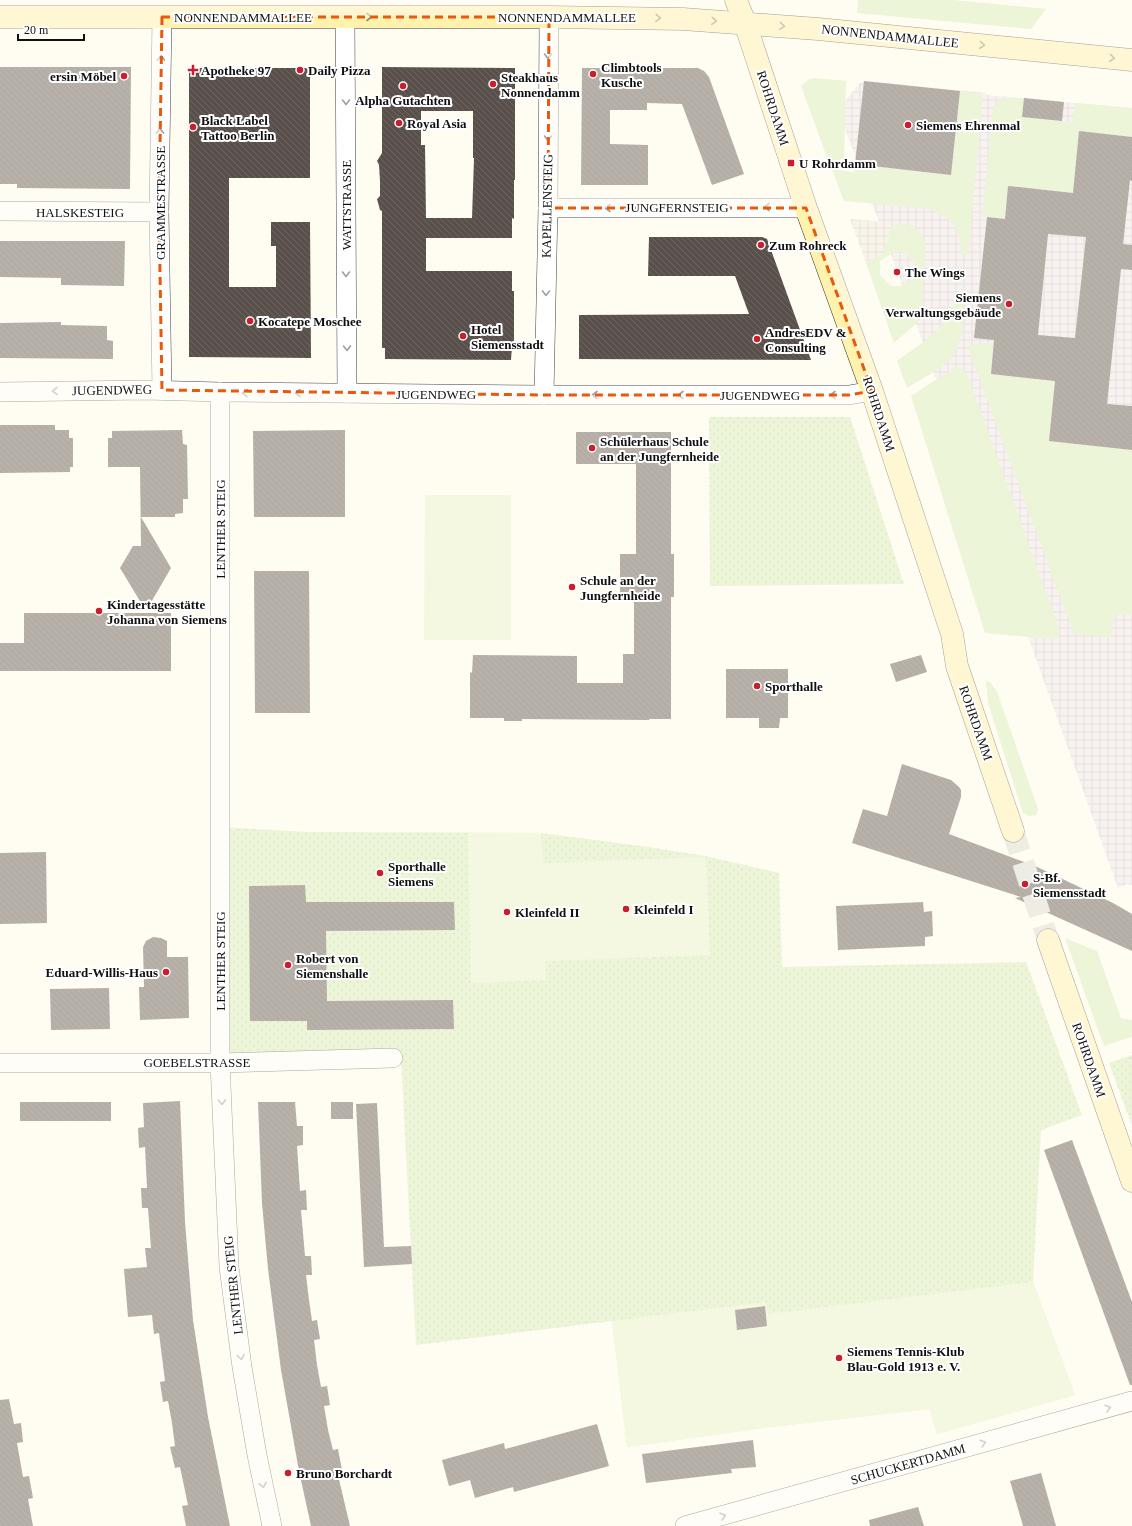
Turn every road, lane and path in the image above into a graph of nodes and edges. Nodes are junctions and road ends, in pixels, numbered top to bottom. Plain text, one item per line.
1 (736, 0) edge
2 (0, 17) edge
3 (162, 17) junction
4 (345, 17) junction
5 (549, 17) junction
6 (745, 23) junction
7 (1132, 60) edge
8 (548, 208) junction
9 (806, 208) junction
10 (0, 211) edge
11 (159, 212) junction
12 (162, 390) junction
13 (872, 391) junction
14 (0, 392) edge
15 (220, 392) junction
16 (347, 393) junction
17 (544, 395) junction
18 (1013, 831) tunnel mouth
19 (1048, 940) tunnel mouth
20 (393, 1058) dead end
21 (0, 1063) edge
22 (220, 1063) junction
23 (1132, 1181) edge
24 (1132, 1402) edge
25 (272, 1526) edge
26 (685, 1526) edge

1 - 6 main road, ROHRDAMM
2 - 3 main road, NONNENDAMMALLEE
3 - 4 main road, NONNENDAMMALLEE
11 -> 3 street, GRAMMESTRASSE
4 -> 5 main road, NONNENDAMMALLEE
4 -> 16 street, WATTSTRASSE
5 -> 6 main road, NONNENDAMMALLEE
5 -> 8 street, KAPELLENSTEIG
6 -> 7 main road, NONNENDAMMALLEE
6 - 9 main road, ROHRDAMM
9 -> 8 street, JUNGFERNSTEIG
8 -> 17 street, KAPELLENSTEIG
9 - 13 main road, ROHRDAMM
10 - 11 street, HALSKESTEIG
11 - 12 street, GRAMMESTRASSE
12 -> 14 street, JUGENDWEG
12 - 15 street, JUGENDWEG
13 -> 17 street, JUGENDWEG
13 - 18 main road, ROHRDAMM
16 -> 15 street, JUGENDWEG
15 - 22 street, LENTHER STEIG
16 - 17 street, JUGENDWEG
19 - 23 main road, ROHRDAMM
20 - 22 street, GOEBELSTRASSE
21 - 22 street, GOEBELSTRASSE
22 -> 25 street, LENTHER STEIG
26 -> 24 street, SCHUCKERTDAMM

